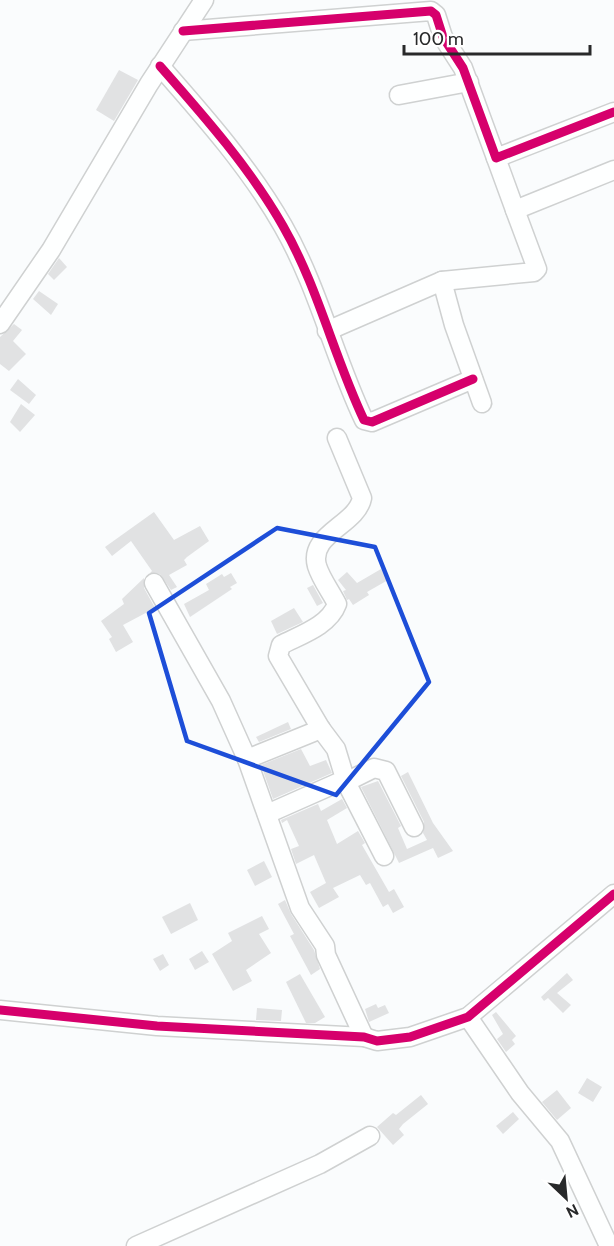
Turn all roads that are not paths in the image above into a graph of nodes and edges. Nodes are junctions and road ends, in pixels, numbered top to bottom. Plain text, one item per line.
1 (204, 0) edge
2 (183, 31) junction
3 (160, 66) junction
4 (469, 81) junction
5 (399, 95) dead end
6 (614, 112) edge
7 (496, 158) junction
8 (614, 170) edge
9 (515, 210) junction
10 (442, 281) junction
11 (0, 324) edge
12 (327, 331) junction
13 (473, 379) junction
14 (482, 403) dead end
15 (338, 438) dead end
16 (154, 583) dead end
17 (321, 729) junction
18 (247, 759) junction
19 (346, 782) junction
20 (267, 813) junction
21 (414, 827) dead end
22 (384, 856) dead end
23 (614, 894) edge
24 (0, 1010) edge
25 (468, 1017) junction
26 (364, 1037) junction
27 (370, 1136) dead end
28 (136, 1246) edge
29 (609, 1246) edge

1 - 2 street
2 - 3 street
2 - 4 street
3 - 11 street
3 - 12 street
4 - 5 street
4 - 7 street
6 - 7 street
7 - 9 street
8 - 9 street
9 - 10 street
10 - 12 street
10 - 13 street
12 - 13 street
13 - 14 street
15 - 17 street
16 - 18 street
17 - 18 street
17 - 19 street
18 - 20 street
19 - 20 street
19 - 21 street
19 - 22 street
20 - 26 street
23 - 25 street
24 - 26 street
25 - 26 street
25 - 29 street
27 - 28 street

